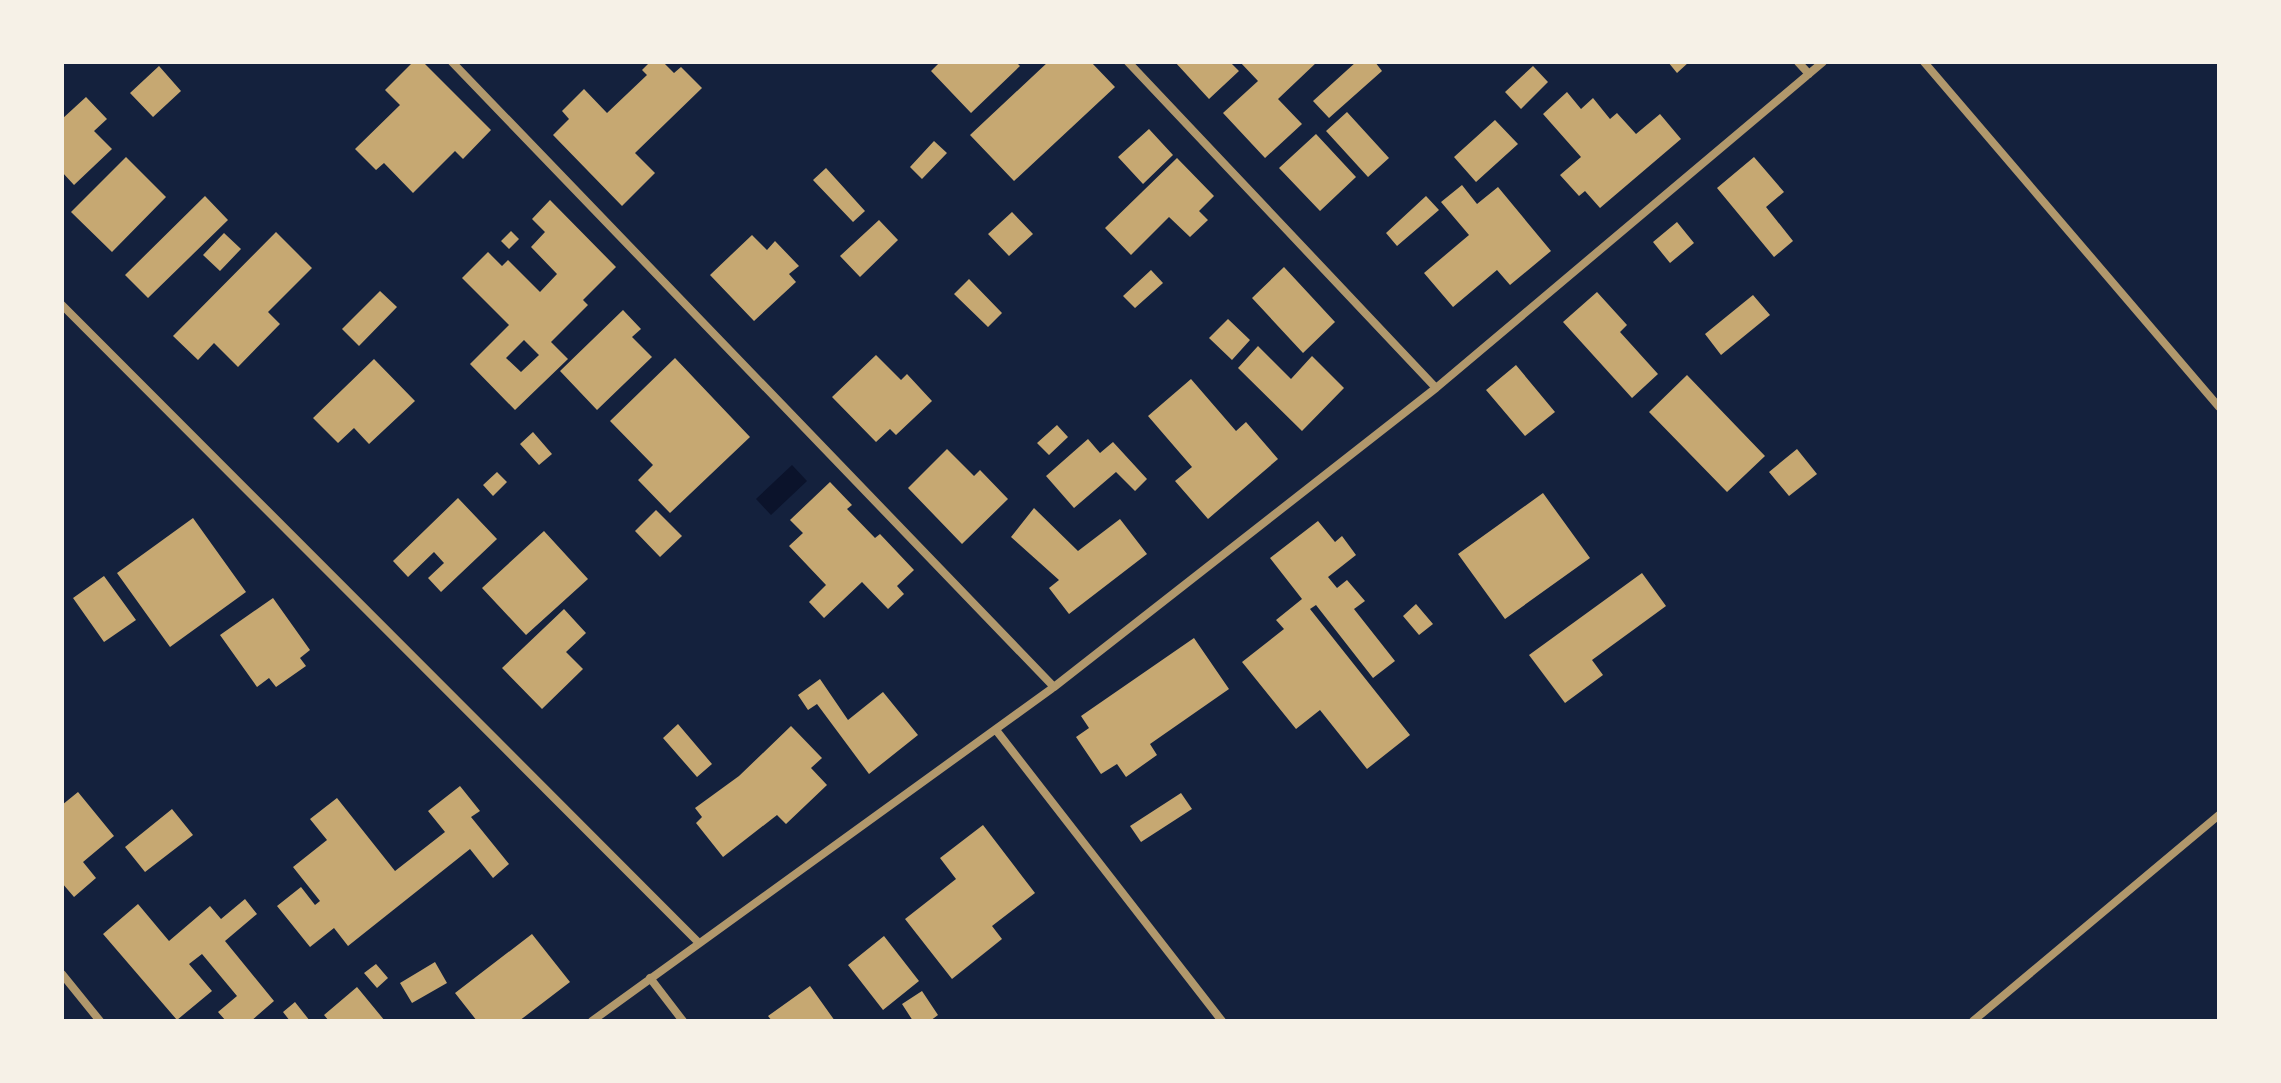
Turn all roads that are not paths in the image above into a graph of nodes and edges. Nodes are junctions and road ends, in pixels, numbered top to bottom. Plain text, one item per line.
1 (452, 62) edge
2 (1128, 62) edge
3 (1798, 62) edge
4 (1823, 62) edge
5 (1924, 62) edge
6 (1809, 74) junction
7 (62, 305) edge
8 (1436, 388) junction
9 (2219, 407) edge
10 (1054, 687) junction
11 (996, 730) junction
12 (2219, 815) edge
13 (698, 942) junction
14 (62, 974) edge
15 (650, 978) junction
16 (100, 1021) edge
17 (592, 1021) edge
18 (683, 1021) edge
19 (1222, 1021) edge
20 (1973, 1021) edge

1 - 10 street
2 - 8 street
3 - 6 street
4 - 6 street
5 - 9 street
6 - 8 street
7 - 13 street
8 - 10 street
10 - 11 street
11 - 13 street
11 - 19 street
12 - 20 street
13 - 15 street
14 - 16 street
15 - 17 street
15 - 18 street

